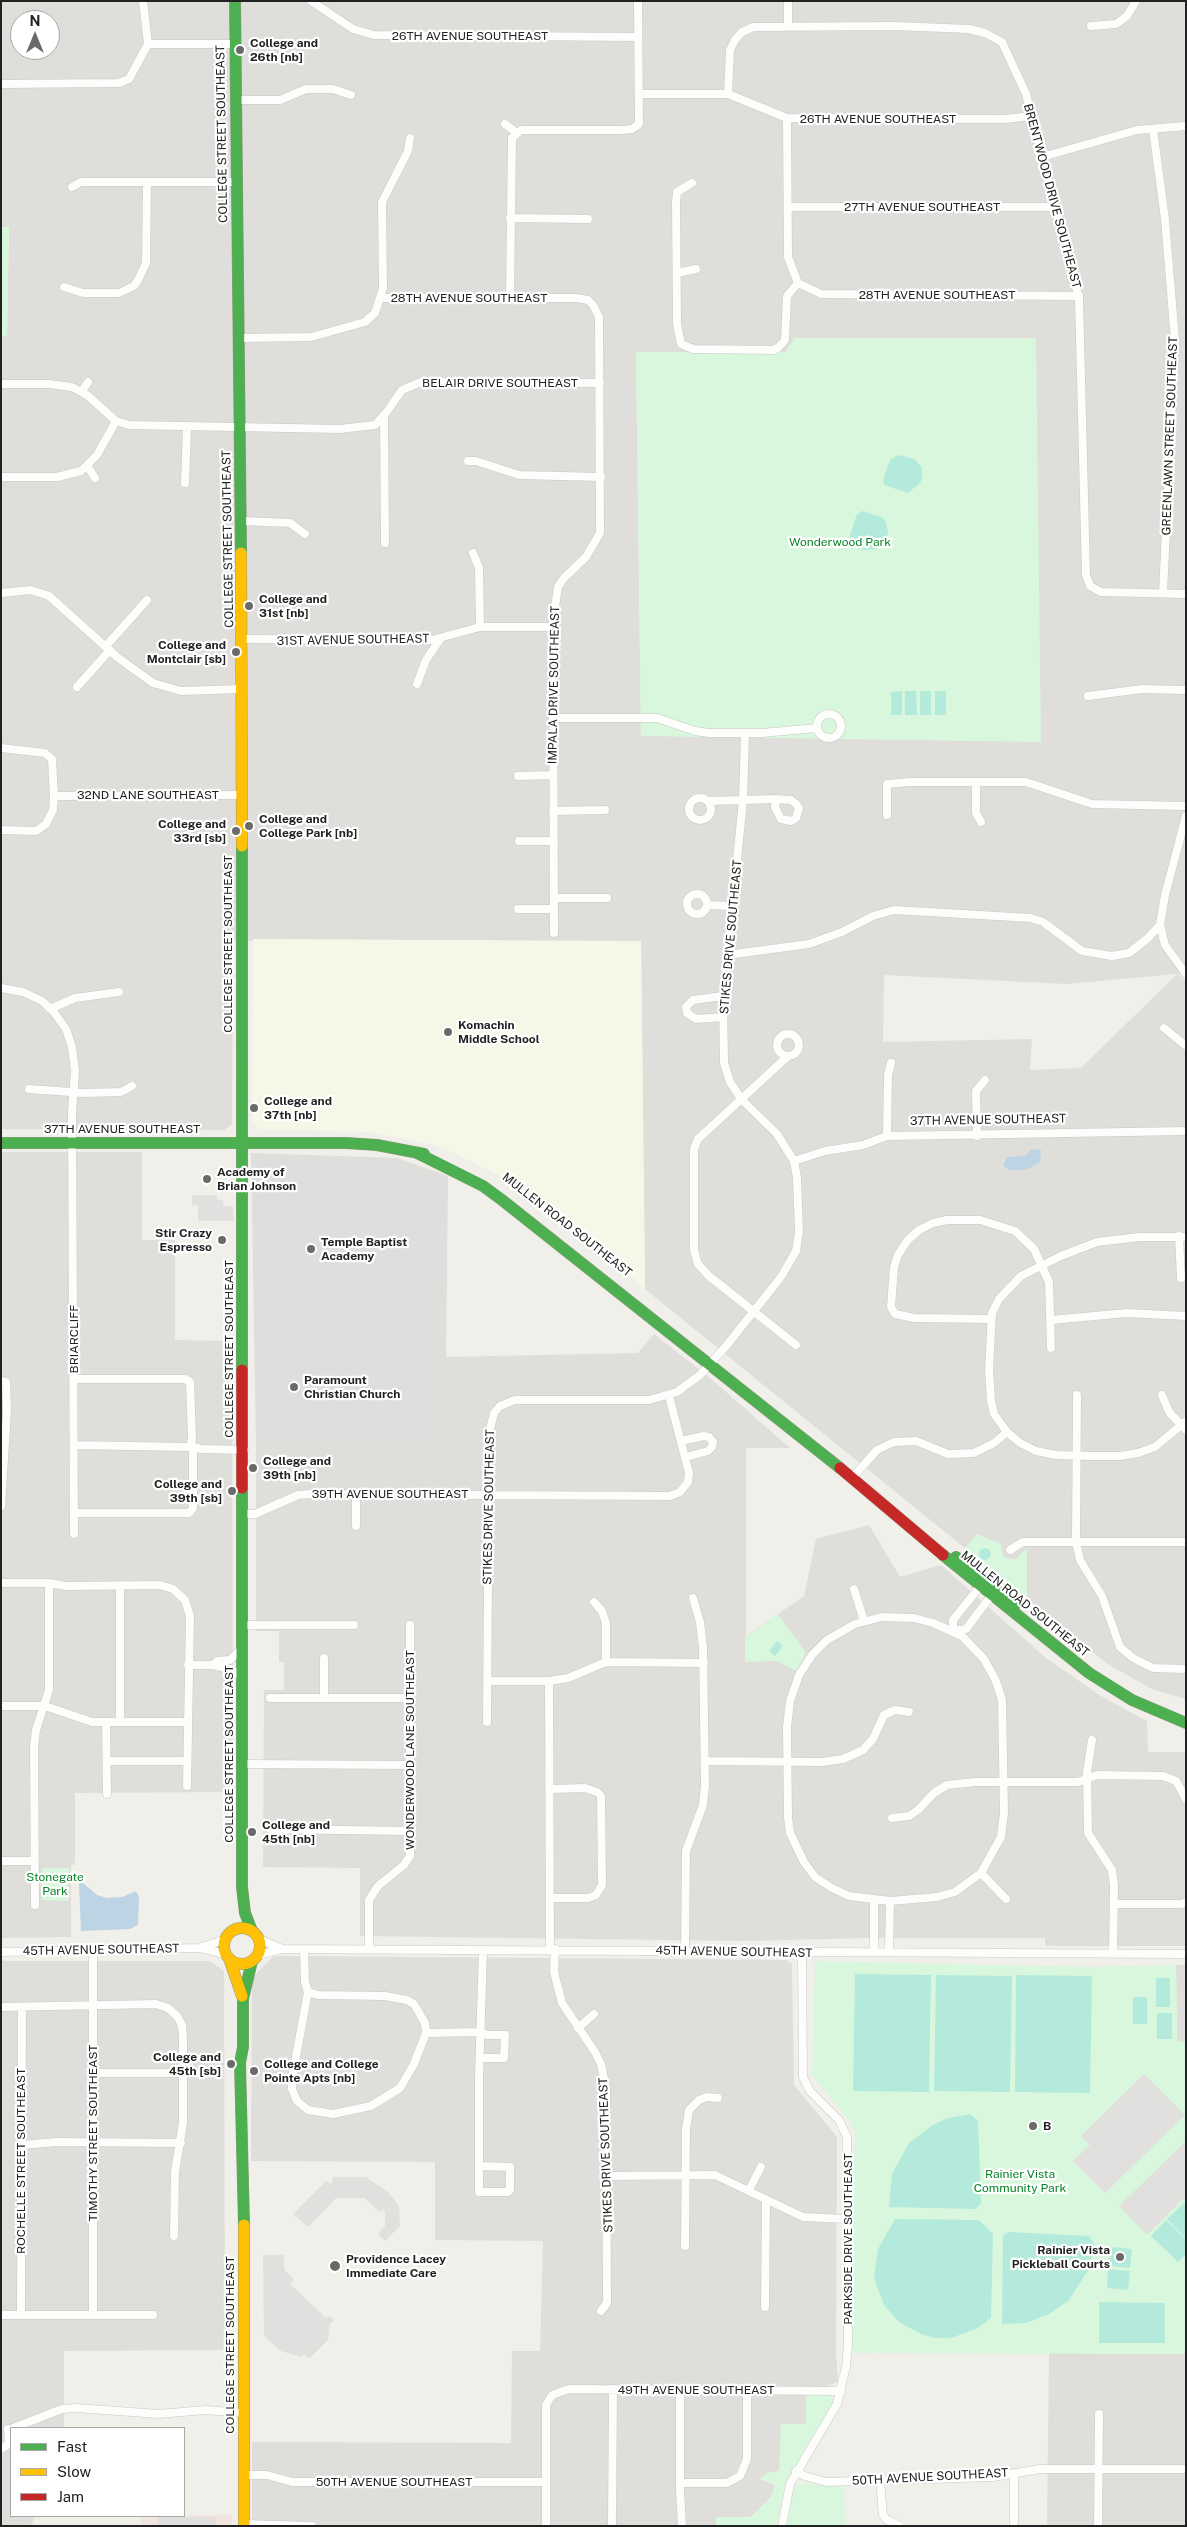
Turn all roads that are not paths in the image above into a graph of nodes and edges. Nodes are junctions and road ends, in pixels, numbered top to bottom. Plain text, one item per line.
1 (144, 1) edge
2 (235, 1) edge
3 (311, 1) edge
4 (638, 1) edge
5 (788, 1) edge
6 (1136, 1) edge
7 (788, 26) junction
8 (1091, 26) dead end
9 (638, 37) junction
10 (148, 44) junction
11 (235, 44) junction
12 (1, 84) edge
13 (640, 94) junction
14 (728, 94) junction
15 (350, 95) dead end
16 (235, 100) junction
17 (1031, 116) junction
18 (788, 118) junction
19 (505, 124) dead end
20 (1186, 126) edge
21 (1153, 129) junction
22 (518, 133) junction
23 (410, 138) dead end
24 (1042, 157) junction
25 (147, 182) junction
26 (236, 182) junction
27 (692, 183) dead end
28 (72, 187) dead end
29 (788, 207) junction
30 (1056, 207) junction
31 (510, 218) junction
32 (588, 219) dead end
33 (696, 269) dead end
34 (676, 273) junction
35 (798, 283) junction
36 (64, 287) dead end
37 (1079, 296) junction
38 (381, 298) junction
39 (510, 298) junction
40 (594, 305) joint
41 (239, 338) junction
42 (88, 382) dead end
43 (600, 382) junction
44 (1, 384) edge
45 (82, 391) junction
46 (384, 416) junction
47 (116, 421) junction
48 (187, 428) junction
49 (240, 428) junction
50 (468, 461) dead end
51 (88, 467) junction
52 (1, 477) edge
53 (601, 477) junction
54 (96, 478) dead end
55 (185, 483) dead end
56 (241, 521) junction
57 (305, 534) dead end
58 (386, 543) dead end
59 (473, 553) dead end
60 (1, 593) edge
61 (1163, 593) junction
62 (1186, 594) edge
63 (147, 600) dead end
64 (480, 627) junction
65 (552, 627) junction
66 (441, 638) junction
67 (242, 639) junction
68 (108, 648) junction
69 (417, 684) dead end
70 (77, 687) dead end
71 (242, 689) junction
72 (1186, 690) edge
73 (1088, 696) dead end
74 (553, 718) junction
75 (817, 728) dead end
76 (745, 734) junction
77 (1, 748) edge
78 (553, 775) junction
79 (518, 776) dead end
80 (976, 782) junction
81 (242, 794) junction
82 (54, 796) junction
83 (776, 799) dead end
84 (708, 801) dead end
85 (743, 801) junction
86 (1186, 806) edge
87 (605, 810) dead end
88 (553, 811) junction
89 (887, 815) dead end
90 (1186, 816) edge
91 (981, 822) dead end
92 (1, 830) edge
93 (519, 841) dead end
94 (554, 841) junction
95 (554, 898) junction
96 (607, 898) dead end
97 (708, 905) dead end
98 (732, 906) junction
99 (554, 909) junction
100 (518, 910) dead end
101 (1160, 925) junction
102 (554, 932) dead end
103 (727, 955) junction
104 (1186, 974) edge
105 (1, 988) edge
106 (119, 992) dead end
107 (724, 996) junction
108 (50, 1009) junction
109 (723, 1017) junction
110 (1164, 1028) dead end
111 (1186, 1046) edge
112 (788, 1056) dead end
113 (891, 1063) dead end
114 (985, 1080) dead end
115 (132, 1086) dead end
116 (29, 1089) dead end
117 (74, 1092) junction
118 (742, 1100) junction
119 (1186, 1132) edge
120 (887, 1136) junction
121 (977, 1136) junction
122 (1, 1143) edge
123 (73, 1143) junction
124 (242, 1143) junction
125 (794, 1161) junction
126 (1182, 1237) edge
127 (1043, 1265) junction
128 (1181, 1278) dead end
129 (753, 1310) junction
130 (1186, 1316) edge
131 (991, 1319) junction
132 (1051, 1320) junction
133 (796, 1345) dead end
134 (1051, 1348) dead end
135 (711, 1364) junction
136 (74, 1378) junction
137 (1, 1382) edge
138 (1077, 1395) dead end
139 (1162, 1395) dead end
140 (669, 1396) junction
141 (1184, 1425) edge
142 (1007, 1432) junction
143 (681, 1441) junction
144 (74, 1445) junction
145 (191, 1447) junction
146 (244, 1450) junction
147 (1078, 1455) junction
148 (686, 1456) junction
149 (857, 1482) junction
150 (488, 1494) junction
151 (356, 1495) junction
152 (1, 1506) edge
153 (74, 1513) junction
154 (244, 1514) junction
155 (356, 1526) dead end
156 (74, 1534) dead end
157 (1076, 1542) junction
158 (1186, 1542) edge
159 (1010, 1550) dead end
160 (1, 1583) edge
161 (49, 1583) junction
162 (982, 1584) junction
163 (120, 1585) junction
164 (854, 1589) dead end
165 (993, 1592) junction
166 (693, 1598) dead end
167 (594, 1602) dead end
168 (864, 1621) junction
169 (410, 1624) dead end
170 (244, 1625) junction
171 (354, 1625) dead end
172 (953, 1631) junction
173 (243, 1646) junction
174 (324, 1658) dead end
175 (606, 1662) junction
176 (704, 1663) junction
177 (188, 1665) junction
178 (213, 1665) junction
179 (1186, 1669) edge
180 (243, 1677) junction
181 (488, 1681) junction
182 (549, 1682) junction
183 (270, 1698) dead end
184 (324, 1698) junction
185 (410, 1698) junction
186 (1, 1706) edge
187 (45, 1706) junction
188 (909, 1712) dead end
189 (1186, 1715) edge
190 (106, 1722) junction
191 (120, 1722) junction
192 (187, 1722) junction
193 (487, 1722) dead end
194 (1186, 1723) edge
195 (1092, 1740) dead end
196 (107, 1761) junction
197 (187, 1761) junction
198 (705, 1761) junction
199 (787, 1762) junction
200 (243, 1764) junction
201 (410, 1765) junction
202 (1087, 1778) junction
203 (1004, 1782) junction
204 (187, 1786) dead end
205 (551, 1789) junction
206 (107, 1794) dead end
207 (1186, 1799) edge
208 (892, 1818) dead end
209 (270, 1829) dead end
210 (410, 1831) junction
211 (35, 1860) junction
212 (1, 1861) edge
213 (981, 1873) junction
214 (242, 1887) junction
215 (550, 1898) junction
216 (874, 1900) junction
217 (890, 1900) junction
218 (1006, 1900) dead end
219 (1186, 1902) edge
220 (1114, 1904) junction
221 (35, 1905) dead end
222 (234, 1930) junction
223 (255, 1935) junction
224 (224, 1940) junction
225 (200, 1948) junction
226 (282, 1949) junction
227 (304, 1949) junction
228 (369, 1949) junction
229 (553, 1949) junction
230 (483, 1950) junction
231 (685, 1951) junction
232 (1, 1952) edge
233 (94, 1952) junction
234 (874, 1952) junction
235 (889, 1952) junction
236 (802, 1953) junction
237 (1113, 1954) junction
238 (1186, 1954) edge
239 (228, 1958) junction
240 (255, 1958) junction
241 (308, 1992) junction
242 (243, 1998) junction
243 (94, 2004) junction
244 (1, 2007) edge
245 (22, 2007) junction
246 (594, 2014) dead end
247 (578, 2028) junction
248 (481, 2032) junction
249 (426, 2033) junction
250 (481, 2058) junction
251 (94, 2073) junction
252 (183, 2073) junction
253 (718, 2098) dead end
254 (93, 2142) junction
255 (181, 2142) junction
256 (22, 2145) junction
257 (479, 2166) junction
258 (761, 2167) dead end
259 (685, 2174) junction
260 (607, 2176) junction
261 (750, 2190) junction
262 (766, 2200) junction
263 (846, 2219) junction
264 (174, 2236) dead end
265 (685, 2246) dead end
266 (765, 2307) dead end
267 (601, 2311) dead end
268 (21, 2314) junction
269 (92, 2314) junction
270 (1, 2315) edge
271 (153, 2315) dead end
272 (613, 2389) junction
273 (680, 2390) junction
274 (747, 2390) junction
275 (841, 2391) junction
276 (243, 2413) junction
277 (1099, 2414) dead end
278 (13, 2427) edge
279 (8, 2429) edge
280 (1, 2449) edge
281 (1098, 2469) junction
282 (1186, 2469) edge
283 (796, 2471) junction
284 (1014, 2474) junction
285 (244, 2475) junction
286 (880, 2480) junction
287 (546, 2482) junction
288 (680, 2483) junction
289 (244, 2525) edge
290 (312, 2526) edge
291 (546, 2526) edge
292 (612, 2526) edge
293 (682, 2526) edge
294 (782, 2526) edge
295 (900, 2526) edge
296 (1014, 2526) edge
297 (1098, 2526) edge

1 - 10 street
2 - 11 main road, COLLEGE STREET SOUTHEAST
3 - 9 street, 26TH AVENUE SOUTHEAST
4 - 9 street
5 - 7 street
6 - 8 street
7 - 14 street, BRENTWOOD DRIVE SOUTHEAST
7 - 17 street, BRENTWOOD DRIVE SOUTHEAST
9 - 13 street
10 - 11 street
10 - 12 street
11 - 16 main road, COLLEGE STREET SOUTHEAST
13 - 14 street, 26TH AVENUE SOUTHEAST
13 - 22 street
14 - 18 street, 26TH AVENUE SOUTHEAST
15 - 16 street
16 - 26 main road, COLLEGE STREET SOUTHEAST
17 - 18 street, 26TH AVENUE SOUTHEAST
17 - 24 street, BRENTWOOD DRIVE SOUTHEAST
18 - 29 street
19 - 22 street
20 - 21 street
21 - 24 street
21 - 61 street, GREENLAWN STREET SOUTHEAST
22 - 31 street
23 - 38 street
24 - 30 street, BRENTWOOD DRIVE SOUTHEAST
25 - 26 street
25 - 28 street
25 - 36 street
26 - 41 main road, COLLEGE STREET SOUTHEAST
27 - 34 street
29 - 30 street, 27TH AVENUE SOUTHEAST
29 - 35 street
30 - 37 street, BRENTWOOD DRIVE SOUTHEAST
31 - 32 street
31 - 39 street
33 - 34 street
34 - 35 street
35 - 37 street, 28TH AVENUE SOUTHEAST
37 - 61 street, BRENTWOOD DRIVE SOUTHEAST
38 - 39 street, 28TH AVENUE SOUTHEAST
38 - 41 street, 28TH AVENUE SOUTHEAST
39 - 40 street, 28TH AVENUE SOUTHEAST
40 - 43 street, IMPALA DRIVE SOUTHEAST
41 - 49 main road, COLLEGE STREET SOUTHEAST
42 - 45 street
43 - 46 street, BELAIR DRIVE SOUTHEAST
43 - 53 street, IMPALA DRIVE SOUTHEAST
44 - 45 street
45 - 47 street
46 - 49 street, BELAIR DRIVE SOUTHEAST
46 - 58 street
47 - 48 street, BELAIR DRIVE SOUTHEAST
47 - 51 street
48 - 49 street, BELAIR DRIVE SOUTHEAST
48 - 55 street
49 - 56 main road, COLLEGE STREET SOUTHEAST
50 - 53 street
51 - 52 street
51 - 54 street
53 - 65 street, IMPALA DRIVE SOUTHEAST
56 - 57 street
56 - 67 main road, COLLEGE STREET SOUTHEAST
59 - 64 street
60 - 68 street
61 - 62 street, BRENTWOOD DRIVE SOUTHEAST
63 - 68 street
64 - 65 street, 31ST AVENUE SOUTHEAST
64 - 66 street, 31ST AVENUE SOUTHEAST
65 - 74 street, IMPALA DRIVE SOUTHEAST
66 - 67 street, 31ST AVENUE SOUTHEAST
66 - 69 street
67 - 71 main road, COLLEGE STREET SOUTHEAST
68 - 70 street
68 - 71 street
71 - 81 main road, COLLEGE STREET SOUTHEAST
72 - 73 street
74 - 76 street
74 - 78 street, IMPALA DRIVE SOUTHEAST
75 - 76 street
76 - 85 street, STIKES DRIVE SOUTHEAST
77 - 82 street
78 - 79 street
78 - 88 street, IMPALA DRIVE SOUTHEAST
80 - 86 street
80 - 89 street
80 - 91 street
81 - 82 street, 32ND LANE SOUTHEAST
81 - 124 main road, COLLEGE STREET SOUTHEAST
82 - 92 street
83 - 85 street
84 - 85 street
85 - 98 street, STIKES DRIVE SOUTHEAST
87 - 88 street
88 - 94 street, IMPALA DRIVE SOUTHEAST
90 - 101 street
93 - 94 street
94 - 95 street, IMPALA DRIVE SOUTHEAST
95 - 96 street
95 - 99 street, IMPALA DRIVE SOUTHEAST
97 - 98 street
98 - 103 street, STIKES DRIVE SOUTHEAST
99 - 100 street
99 - 102 street, IMPALA DRIVE SOUTHEAST
101 - 103 street
101 - 104 street
103 - 107 street, STIKES DRIVE SOUTHEAST
105 - 108 street, BRIARCLIFF
106 - 108 street
107 - 109 street, STIKES DRIVE SOUTHEAST
107 - 109 street
108 - 117 street, BRIARCLIFF
109 - 118 street, STIKES DRIVE SOUTHEAST
110 - 111 street
112 - 118 street
113 - 120 street
114 - 121 street
115 - 117 street
116 - 117 street
117 - 123 street, BRIARCLIFF
118 - 125 street, STIKES DRIVE SOUTHEAST
118 - 129 street
119 - 121 street, 37TH AVENUE SOUTHEAST
120 - 121 street, 37TH AVENUE SOUTHEAST
120 - 125 street, 37TH AVENUE SOUTHEAST
122 - 123 main road, 37TH AVENUE SOUTHEAST
123 - 124 main road, 37TH AVENUE SOUTHEAST
123 - 136 street, BRIARCLIFF
124 - 135 main road, MULLEN ROAD SOUTHEAST
124 - 146 main road, COLLEGE STREET SOUTHEAST
125 - 129 street, STIKES DRIVE SOUTHEAST
126 - 127 street
126 - 128 street
127 - 131 street
127 - 131 street
127 - 132 street
129 - 133 street
129 - 135 street, STIKES DRIVE SOUTHEAST
130 - 132 street
131 - 142 street
132 - 134 street
135 - 140 street, STIKES DRIVE SOUTHEAST
135 - 149 main road, MULLEN ROAD SOUTHEAST
136 - 144 street, BRIARCLIFF
136 - 145 street
137 - 152 street
138 - 147 street
139 - 141 street
140 - 143 street, 39TH AVENUE SOUTHEAST
140 - 150 street, STIKES DRIVE SOUTHEAST
141 - 147 street
142 - 147 street
142 - 149 street
143 - 148 street, 39TH AVENUE SOUTHEAST
143 - 148 street
144 - 145 street
144 - 153 street, BRIARCLIFF
145 - 146 street
145 - 153 street
146 - 154 main road, COLLEGE STREET SOUTHEAST
147 - 157 street
148 - 150 street, 39TH AVENUE SOUTHEAST
149 - 162 main road, MULLEN ROAD SOUTHEAST
150 - 151 street, 39TH AVENUE SOUTHEAST
150 - 181 street, STIKES DRIVE SOUTHEAST
151 - 154 street, 39TH AVENUE SOUTHEAST
151 - 155 street
153 - 156 street, BRIARCLIFF
154 - 170 main road, COLLEGE STREET SOUTHEAST
157 - 158 street
157 - 159 street
157 - 179 street
160 - 161 street
161 - 163 street
161 - 187 street
162 - 165 main road, MULLEN ROAD SOUTHEAST
162 - 172 street
163 - 177 street
163 - 191 street
164 - 168 street
165 - 172 street
165 - 189 main road, MULLEN ROAD SOUTHEAST
165 - 194 main road, MULLEN ROAD SOUTHEAST
166 - 176 street
167 - 175 street
168 - 172 street
168 - 199 street
169 - 185 street, WONDERWOOD LANE SOUTHEAST
170 - 171 street
170 - 173 main road, COLLEGE STREET SOUTHEAST
172 - 203 street
173 - 178 street
173 - 180 main road, COLLEGE STREET SOUTHEAST
174 - 184 street
175 - 176 street
175 - 182 street
176 - 198 street
177 - 178 street
177 - 192 street
178 - 180 street
180 - 200 main road, COLLEGE STREET SOUTHEAST
181 - 182 street
181 - 193 street, STIKES DRIVE SOUTHEAST
182 - 205 street, STIKES DRIVE SOUTHEAST
183 - 184 street
184 - 185 street
185 - 201 street, WONDERWOOD LANE SOUTHEAST
186 - 187 street
187 - 190 street
187 - 211 street
188 - 199 street
190 - 191 street
190 - 196 street
191 - 192 street
192 - 197 street
195 - 202 street
196 - 197 street
196 - 206 street
197 - 204 street
198 - 199 street
198 - 231 street
199 - 216 street
200 - 201 street
200 - 214 main road, COLLEGE STREET SOUTHEAST
201 - 210 street, WONDERWOOD LANE SOUTHEAST
202 - 203 street
202 - 207 street
202 - 220 street
203 - 208 street
203 - 213 street
205 - 215 street, STIKES DRIVE SOUTHEAST
205 - 215 street
209 - 210 street
210 - 228 street, WONDERWOOD LANE SOUTHEAST
211 - 212 street
211 - 221 street
213 - 217 street
213 - 218 street
214 - 222 main road, COLLEGE STREET SOUTHEAST
214 - 223 main road, COLLEGE STREET SOUTHEAST
215 - 229 street, STIKES DRIVE SOUTHEAST
216 - 217 street
216 - 234 street
217 - 235 street
219 - 220 street
220 - 237 street
222 - 223 main road
222 - 224 main road
223 - 226 street, 45TH AVENUE SOUTHEAST
223 - 240 main road
224 - 225 street, 45TH AVENUE SOUTHEAST
224 - 239 main road
225 - 233 street, 45TH AVENUE SOUTHEAST
225 - 239 street, 45TH AVENUE SOUTHEAST
226 - 227 street, 45TH AVENUE SOUTHEAST
226 - 240 street, 45TH AVENUE SOUTHEAST
227 - 228 street, 45TH AVENUE SOUTHEAST
227 - 241 street
228 - 230 street, 45TH AVENUE SOUTHEAST
229 - 230 street, 45TH AVENUE SOUTHEAST
229 - 231 street, 45TH AVENUE SOUTHEAST
229 - 247 street, STIKES DRIVE SOUTHEAST
230 - 248 street
231 - 236 street, 45TH AVENUE SOUTHEAST
232 - 233 street, 45TH AVENUE SOUTHEAST
233 - 243 street, TIMOTHY STREET SOUTHEAST
234 - 235 street, 45TH AVENUE SOUTHEAST
234 - 236 street, 45TH AVENUE SOUTHEAST
235 - 237 street, 45TH AVENUE SOUTHEAST
236 - 263 street, PARKSIDE DRIVE SOUTHEAST
237 - 238 street, 45TH AVENUE SOUTHEAST
239 - 240 main road
239 - 242 main road, COLLEGE STREET SOUTHEAST
240 - 242 main road, COLLEGE STREET SOUTHEAST
241 - 249 street
241 - 249 street
242 - 276 main road, COLLEGE STREET SOUTHEAST
243 - 245 street
243 - 251 street, TIMOTHY STREET SOUTHEAST
243 - 252 street
244 - 245 street
245 - 256 street, ROCHELLE STREET SOUTHEAST
246 - 247 street
247 - 260 street, STIKES DRIVE SOUTHEAST
248 - 249 street
248 - 250 street
248 - 250 street
250 - 257 street
251 - 252 street
251 - 254 street, TIMOTHY STREET SOUTHEAST
252 - 255 street
253 - 259 street
254 - 255 street
254 - 256 street
254 - 269 street, TIMOTHY STREET SOUTHEAST
255 - 264 street
256 - 268 street, ROCHELLE STREET SOUTHEAST
257 - 257 street
258 - 261 street
259 - 260 street
259 - 261 street
259 - 265 street
260 - 267 street, STIKES DRIVE SOUTHEAST
261 - 262 street
262 - 263 street
262 - 266 street
263 - 275 street, PARKSIDE DRIVE SOUTHEAST
268 - 269 street
268 - 270 street
269 - 271 street
272 - 273 street, 49TH AVENUE SOUTHEAST
272 - 287 street, 49TH AVENUE SOUTHEAST
272 - 292 street
273 - 274 street, 49TH AVENUE SOUTHEAST
273 - 288 street
274 - 275 street, 49TH AVENUE SOUTHEAST
274 - 288 street
275 - 283 street, PARKSIDE DRIVE SOUTHEAST
276 - 278 street
276 - 285 main road, COLLEGE STREET SOUTHEAST
277 - 281 street
279 - 280 street
281 - 282 street, 50TH AVENUE SOUTHEAST
281 - 284 street, 50TH AVENUE SOUTHEAST
281 - 297 street
283 - 286 street, 50TH AVENUE SOUTHEAST
283 - 294 street, PARKSIDE DRIVE SOUTHEAST
284 - 286 street, 50TH AVENUE SOUTHEAST
284 - 296 street
285 - 287 street, 50TH AVENUE SOUTHEAST
285 - 289 main road, COLLEGE STREET SOUTHEAST
286 - 295 street
287 - 291 street
288 - 293 street
289 - 290 street

